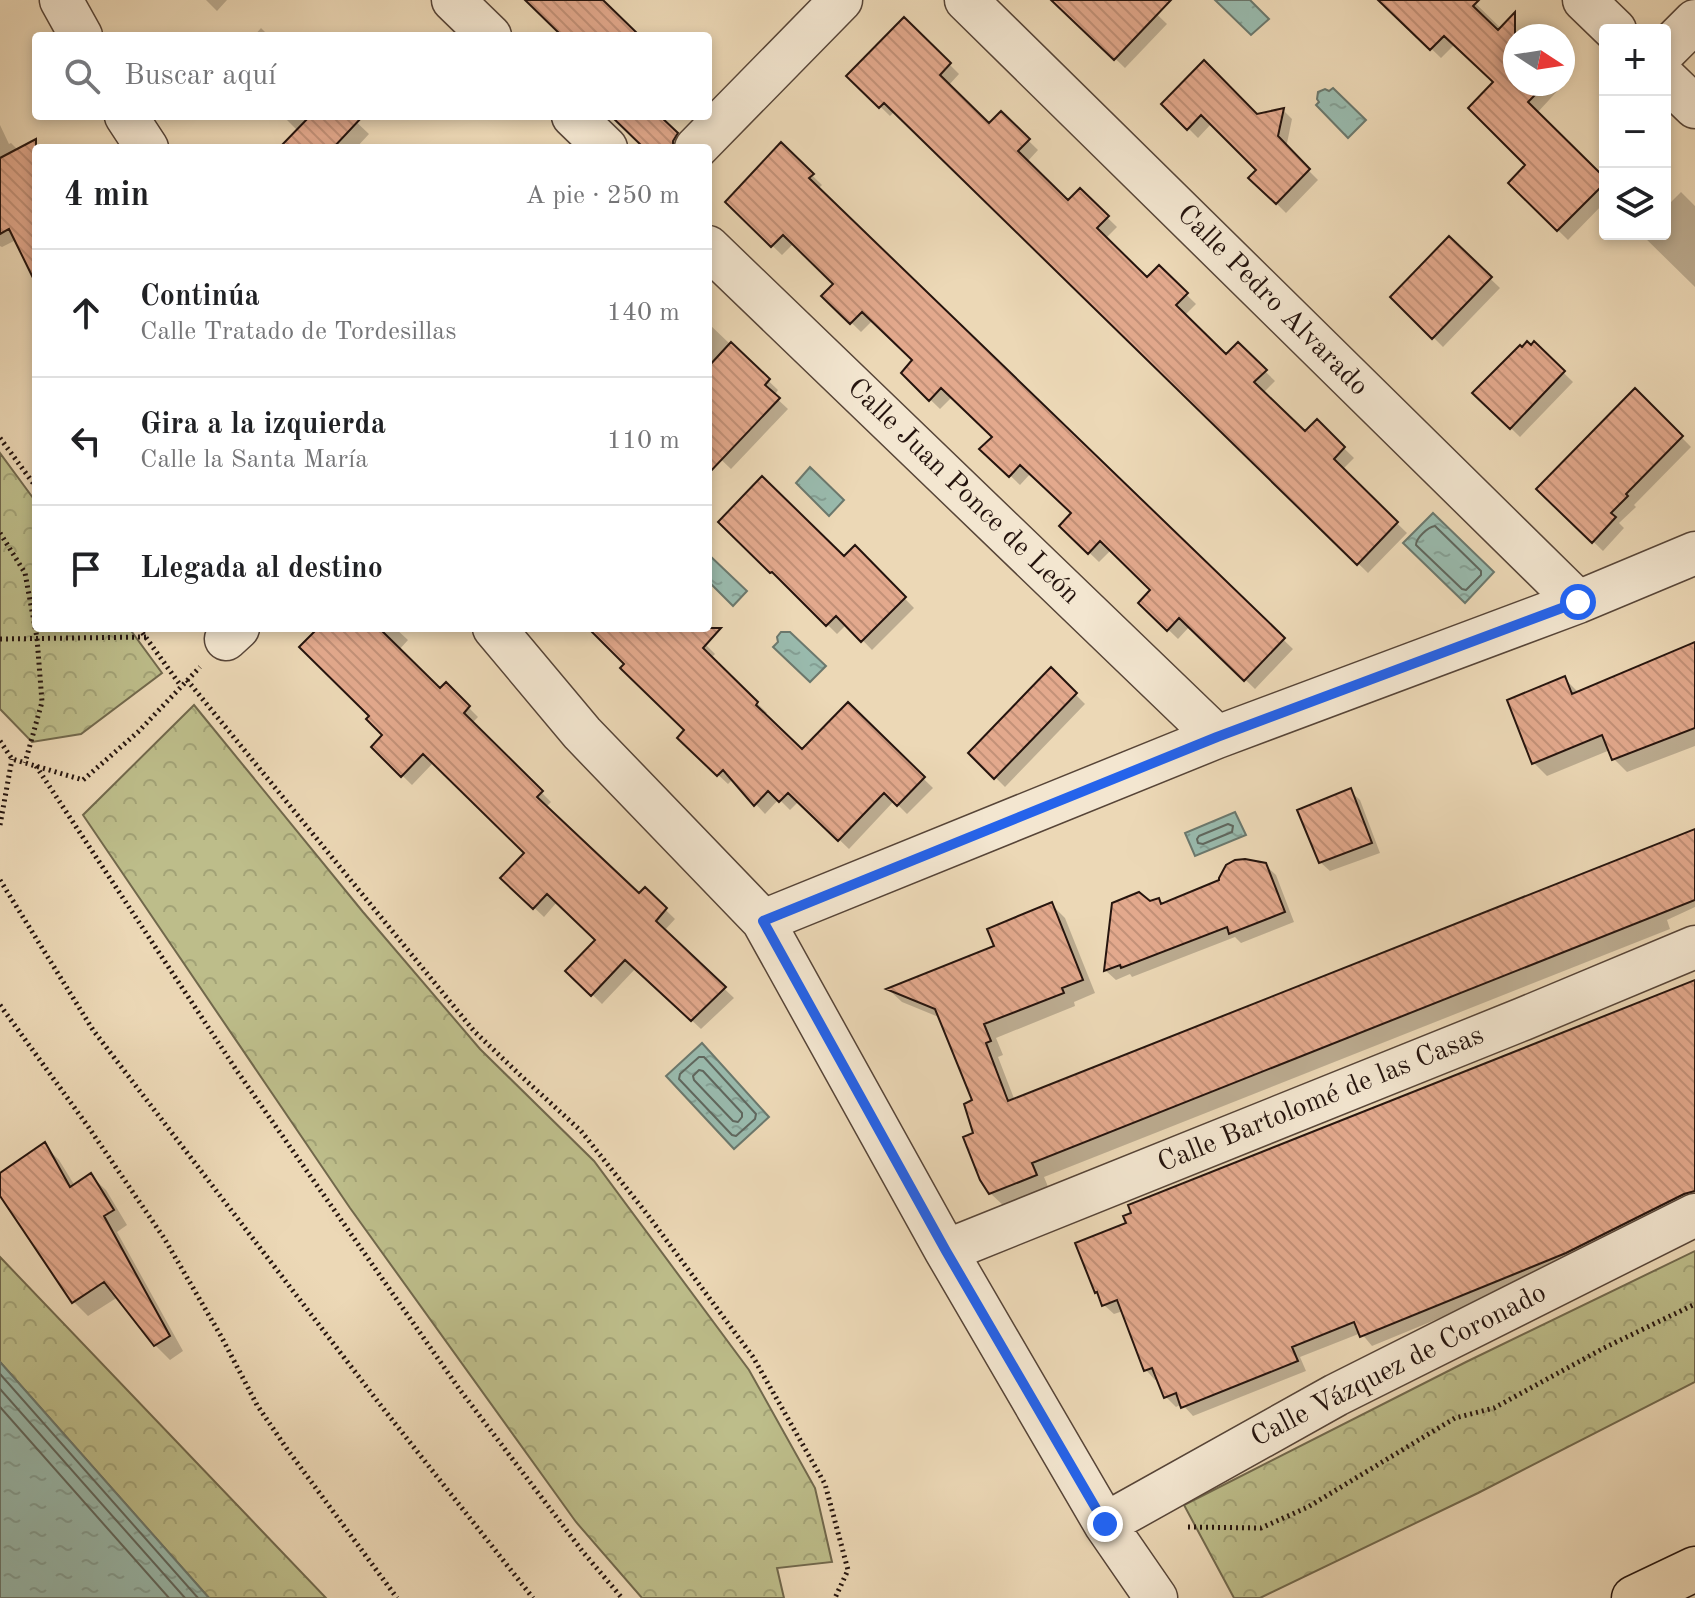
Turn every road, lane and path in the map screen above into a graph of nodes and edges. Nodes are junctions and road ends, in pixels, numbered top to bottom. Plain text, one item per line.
1 (61, 0) edge
2 (453, 0) edge
3 (841, 0) edge
4 (966, 0) edge
5 (1584, 0) edge
6 (1695, 21) edge
7 (1609, 24) edge
8 (79, 32) edge
9 (486, 32) edge
10 (1671, 45) edge
11 (1671, 84) edge
12 (1695, 107) edge
13 (129, 120) edge
14 (577, 120) edge
15 (144, 144) edge
16 (602, 144) edge
17 (700, 144) edge
18 (712, 251) edge
19 (0, 438) edge
20 (32, 482) edge
21 (0, 533) edge
22 (1695, 553) edge
23 (1578, 602) junction
24 (32, 611) edge
25 (36, 632) edge
26 (142, 632) edge
27 (497, 632) edge
28 (146, 637) junction
29 (37, 638) junction
30 (0, 639) edge
31 (181, 686) junction
32 (1217, 737) junction
33 (0, 741) edge
34 (12, 759) junction
35 (25, 763) junction
36 (36, 766) junction
37 (0, 825) edge
38 (0, 880) edge
39 (763, 921) junction
40 (1695, 947) edge
41 (0, 1005) edge
42 (1695, 1215) edge
43 (946, 1251) junction
44 (1695, 1304) edge
45 (1114, 1538) junction
46 (1695, 1569) edge
47 (397, 1598) edge
48 (533, 1598) edge
49 (622, 1598) edge
50 (835, 1598) edge
51 (1156, 1598) edge
52 (1634, 1598) edge

1 - 8 street
2 - 9 street
3 - 17 street
4 - 23 street, Calle Pedro Alvarado
5 - 7 street
6 - 10 street
11 - 12 street
13 - 15 street
14 - 16 street
18 - 32 street, Calle Juan Ponce de León
19 - 20 path
21 - 24 path
22 - 23 street
23 - 32 street
25 - 29 path
26 - 28 path
27 - 39 street
28 - 29 path
28 - 31 path
29 - 30 path
29 - 35 path
31 - 36 path
31 - 50 path
32 - 39 street
33 - 34 path
34 - 35 path
34 - 37 path
35 - 36 path
36 - 49 path
38 - 48 path
39 - 43 street
40 - 43 street, Calle Bartolomé de las Casas
41 - 47 path
42 - 45 street, Calle Vázquez de Coronado
43 - 45 street
44 - 45 path
45 - 51 street
46 - 52 highway

